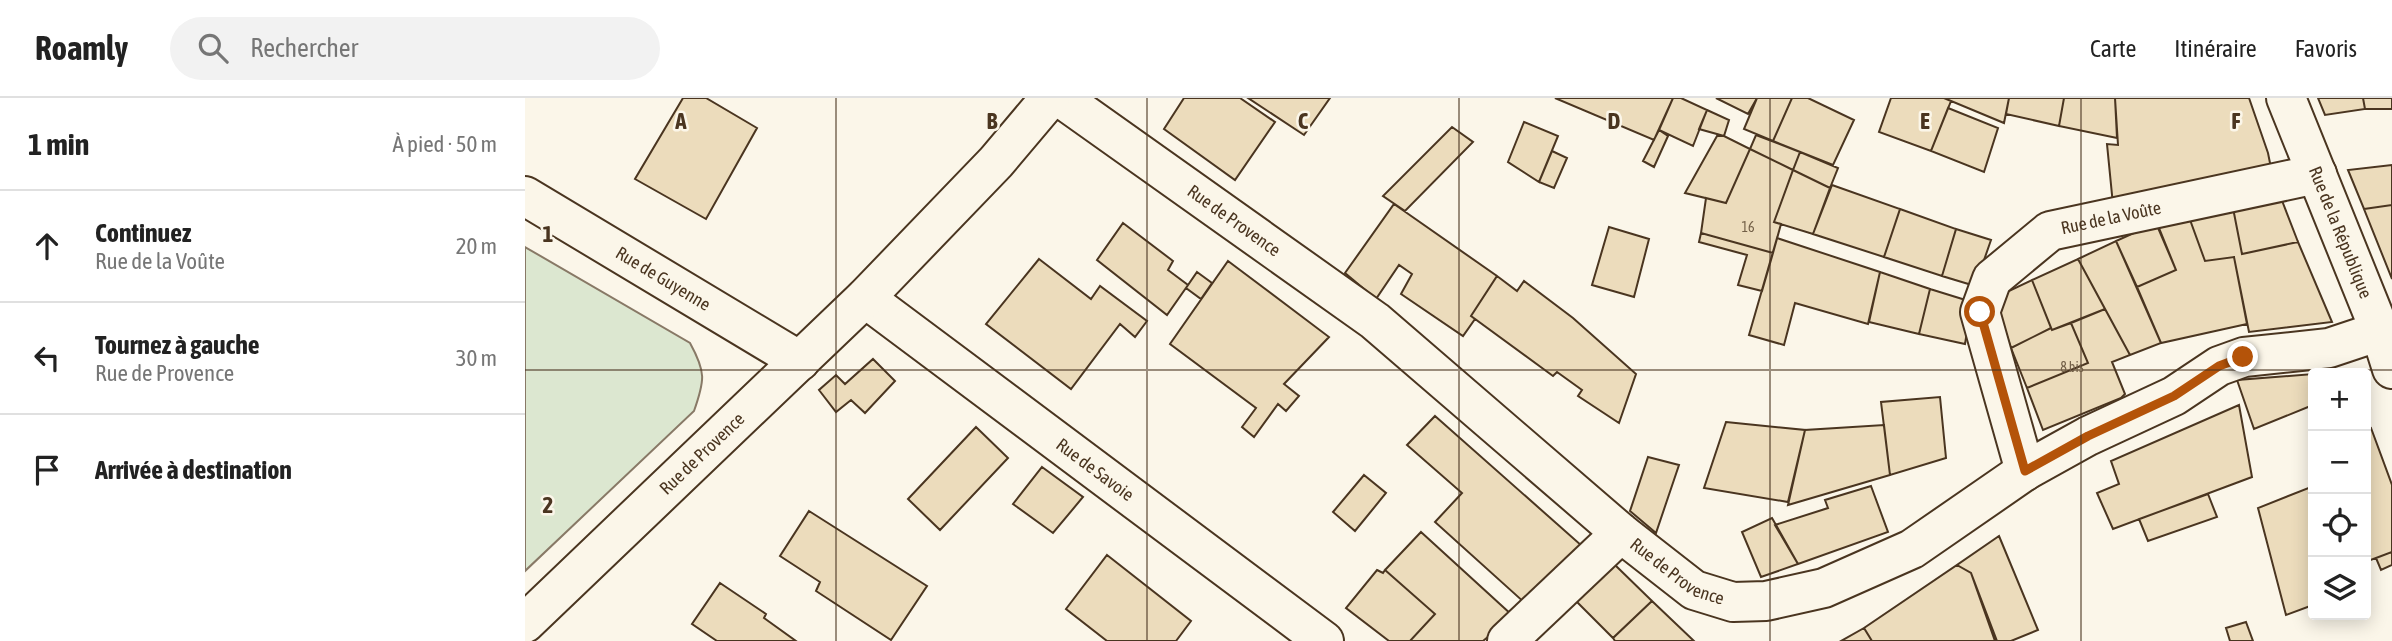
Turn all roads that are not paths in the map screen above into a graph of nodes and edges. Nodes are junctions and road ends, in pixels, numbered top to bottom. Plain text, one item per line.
1 (1050, 98) edge
2 (1061, 98) edge
3 (2286, 98) edge
4 (2317, 174) junction
5 (525, 196) edge
6 (865, 298) junction
7 (2380, 331) junction
8 (800, 361) junction
9 (2392, 369) edge
10 (2025, 471) junction
11 (1621, 533) junction
12 (525, 623) edge
13 (1324, 641) edge
14 (1507, 641) edge

1 - 6 street, Rue de Provence
2 - 11 street, Rue de Provence
3 - 4 street, Rue de la République
4 - 7 street, Rue de la République
4 - 10 street, Rue de la Voûte
5 - 8 street, Rue de Guyenne
6 - 8 street, Rue de Provence
6 - 13 street, Rue de Savoie
7 - 9 street, Rue de la République
7 - 10 street, Rue de Provence
8 - 12 street, Rue de Provence
10 - 11 street, Rue de Provence
11 - 14 street

